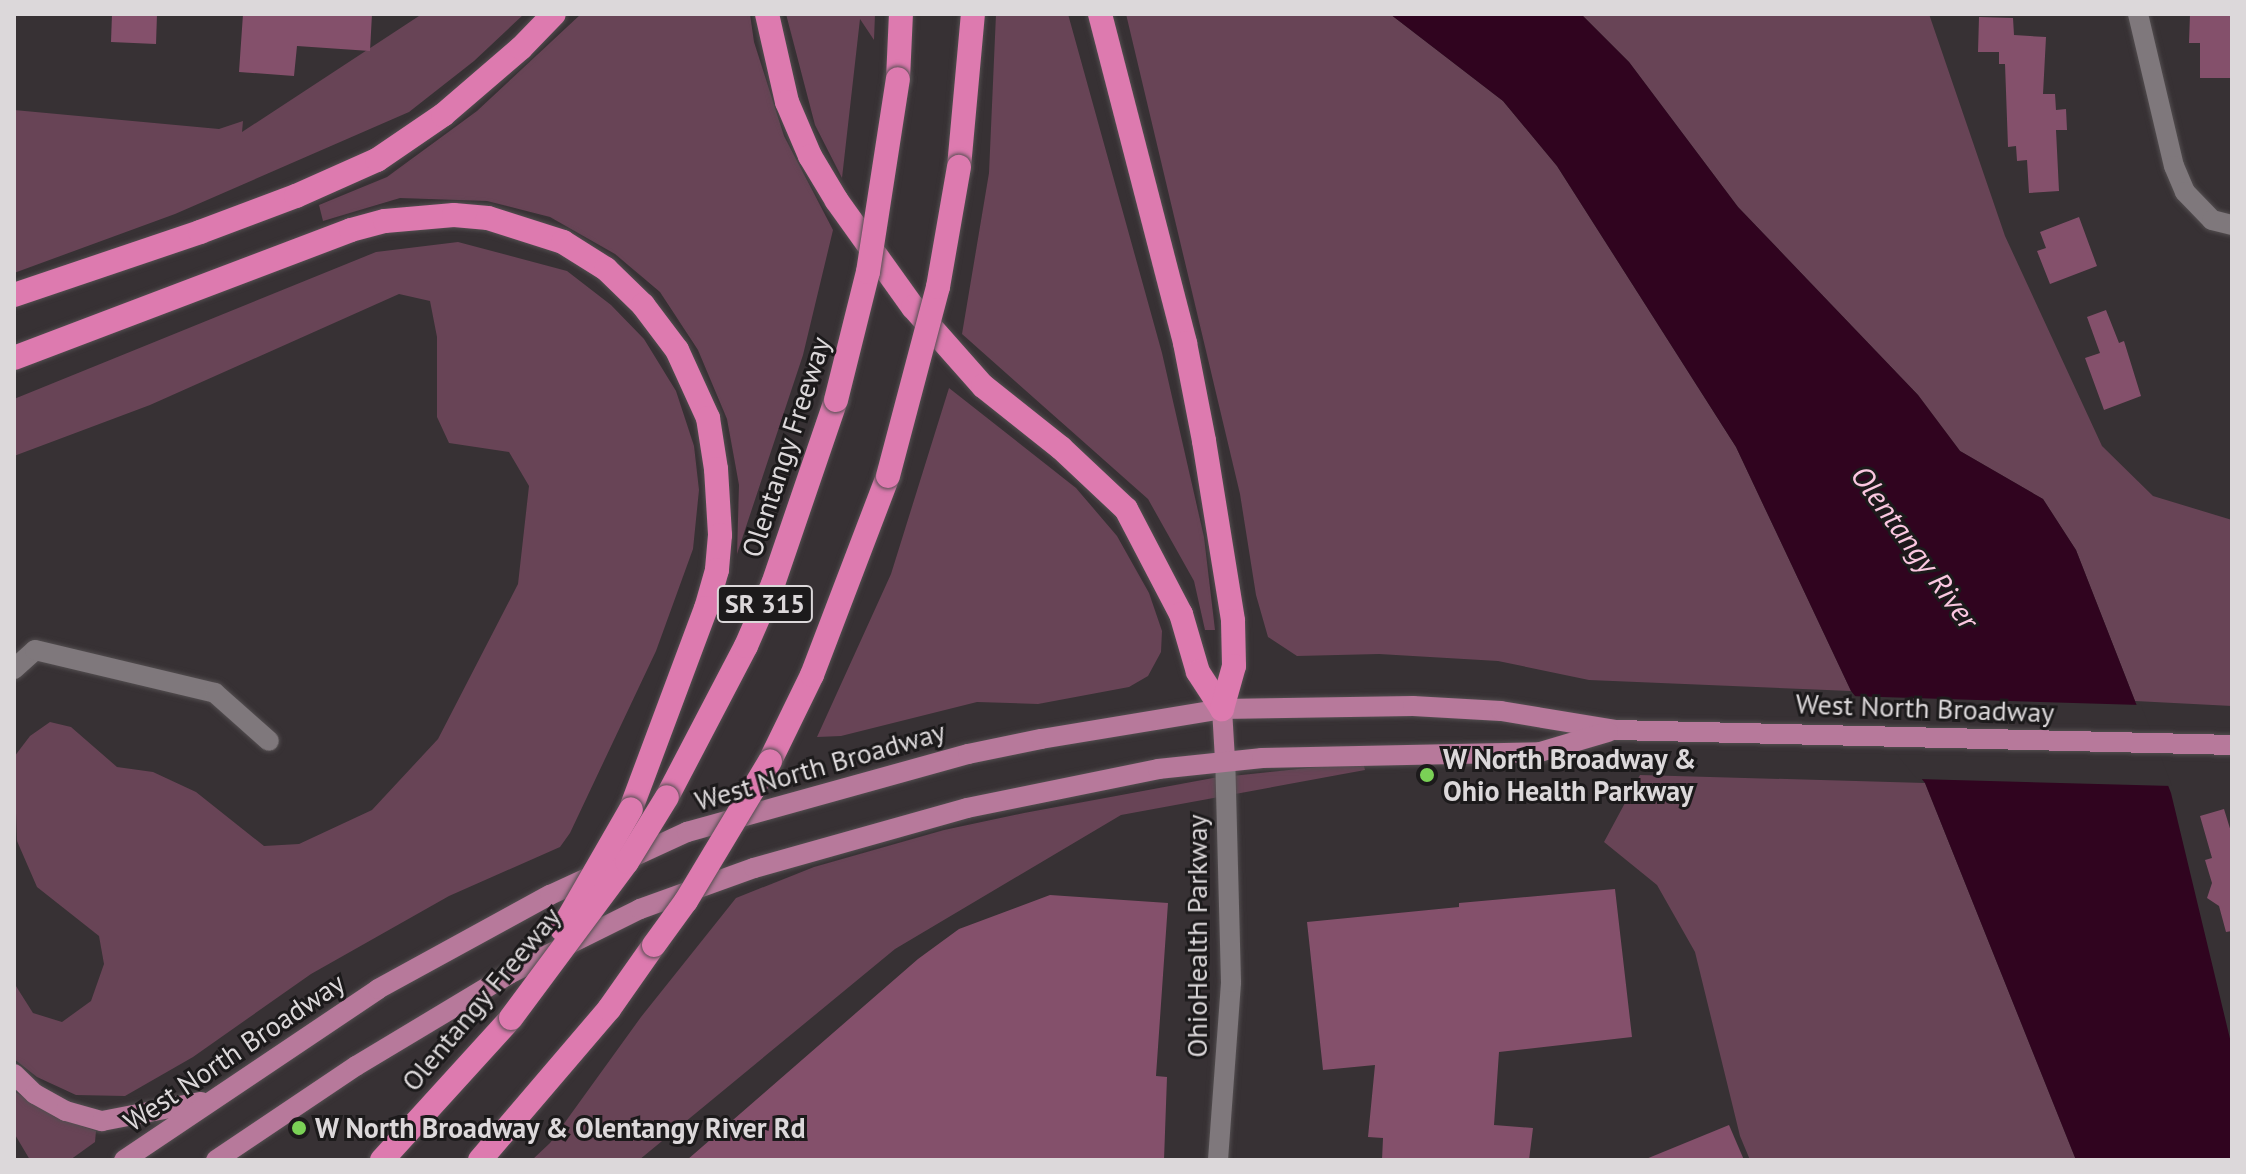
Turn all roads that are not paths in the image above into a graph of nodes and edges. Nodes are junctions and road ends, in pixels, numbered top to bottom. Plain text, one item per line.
1 (554, 14) edge
2 (767, 14) edge
3 (901, 14) edge
4 (973, 14) edge
5 (1100, 14) edge
6 (2138, 14) edge
7 (2232, 225) edge
8 (14, 295) edge
9 (14, 358) edge
10 (14, 669) edge
11 (1222, 709) junction
12 (1616, 730) junction
13 (269, 741) dead end
14 (2232, 745) edge
15 (1225, 760) junction
16 (511, 1018) junction
17 (14, 1074) edge
18 (209, 1101) junction
19 (124, 1160) edge
20 (216, 1160) edge
21 (382, 1160) edge
22 (480, 1160) edge
23 (1218, 1160) edge

1 - 8 highway
2 - 11 highway
3 - 16 highway, Olentangy Freeway / SR 315, bridge
4 - 22 highway, SR 315, bridge
5 - 11 highway
6 - 7 street
9 - 16 highway, bridge
10 - 13 street
11 - 12 main road, West North Broadway
11 - 15 main road
11 - 18 main road, West North Broadway
12 - 14 main road, West North Broadway
12 - 15 main road, West North Broadway
15 - 20 main road, West North Broadway
15 - 23 street, OhioHealth Parkway
16 - 21 highway, Olentangy Freeway / SR 315
17 - 18 main road
18 - 19 main road, West North Broadway

